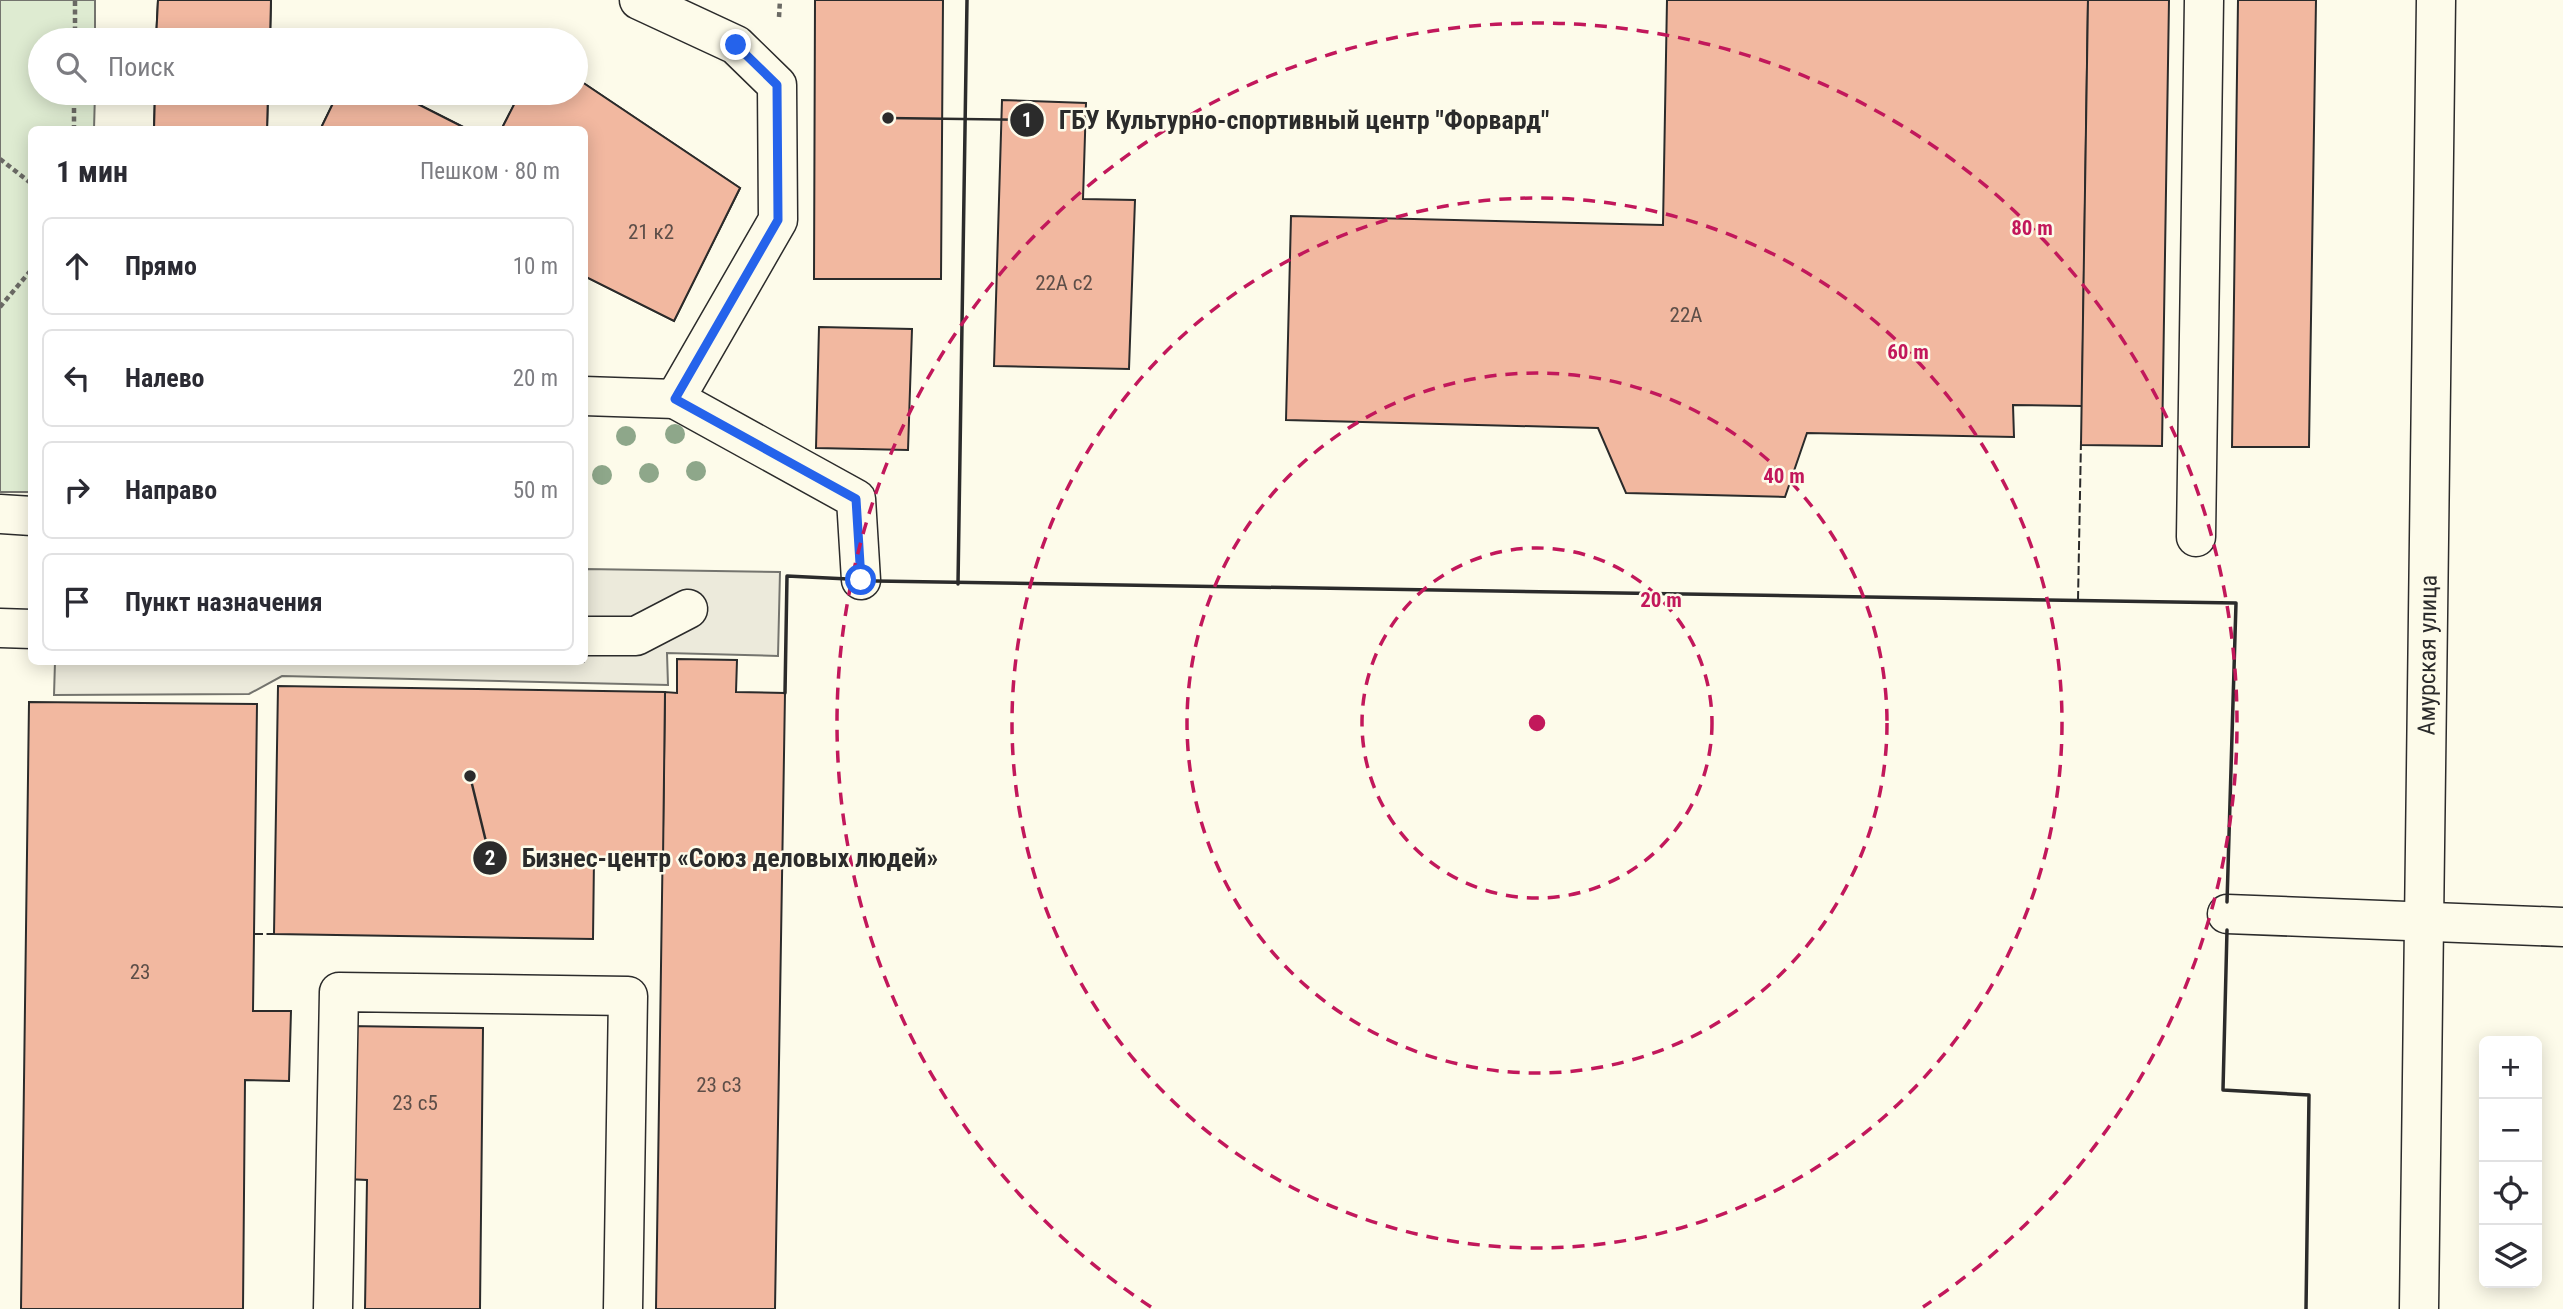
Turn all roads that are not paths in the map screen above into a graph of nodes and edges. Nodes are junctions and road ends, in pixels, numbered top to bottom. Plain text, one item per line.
1 (639, 0) edge
2 (2204, 0) edge
3 (2436, 0) edge
4 (588, 396) edge
5 (675, 399) junction
6 (0, 514) edge
7 (28, 516) edge
8 (2196, 537) dead end
9 (861, 580) dead end
10 (688, 609) dead end
11 (0, 628) edge
12 (28, 629) edge
13 (588, 636) edge
14 (2227, 914) dead end
15 (2424, 921) junction
16 (2563, 927) edge
17 (333, 1309) edge
18 (623, 1309) edge
19 (2419, 1309) edge

1 - 5 street
2 - 8 street
3 - 15 street, Амурская улица
4 - 5 street
5 - 9 street
6 - 7 street
10 - 13 street
11 - 12 street
14 - 15 street
15 - 16 street
15 - 19 street, Амурская улица
17 - 18 street

